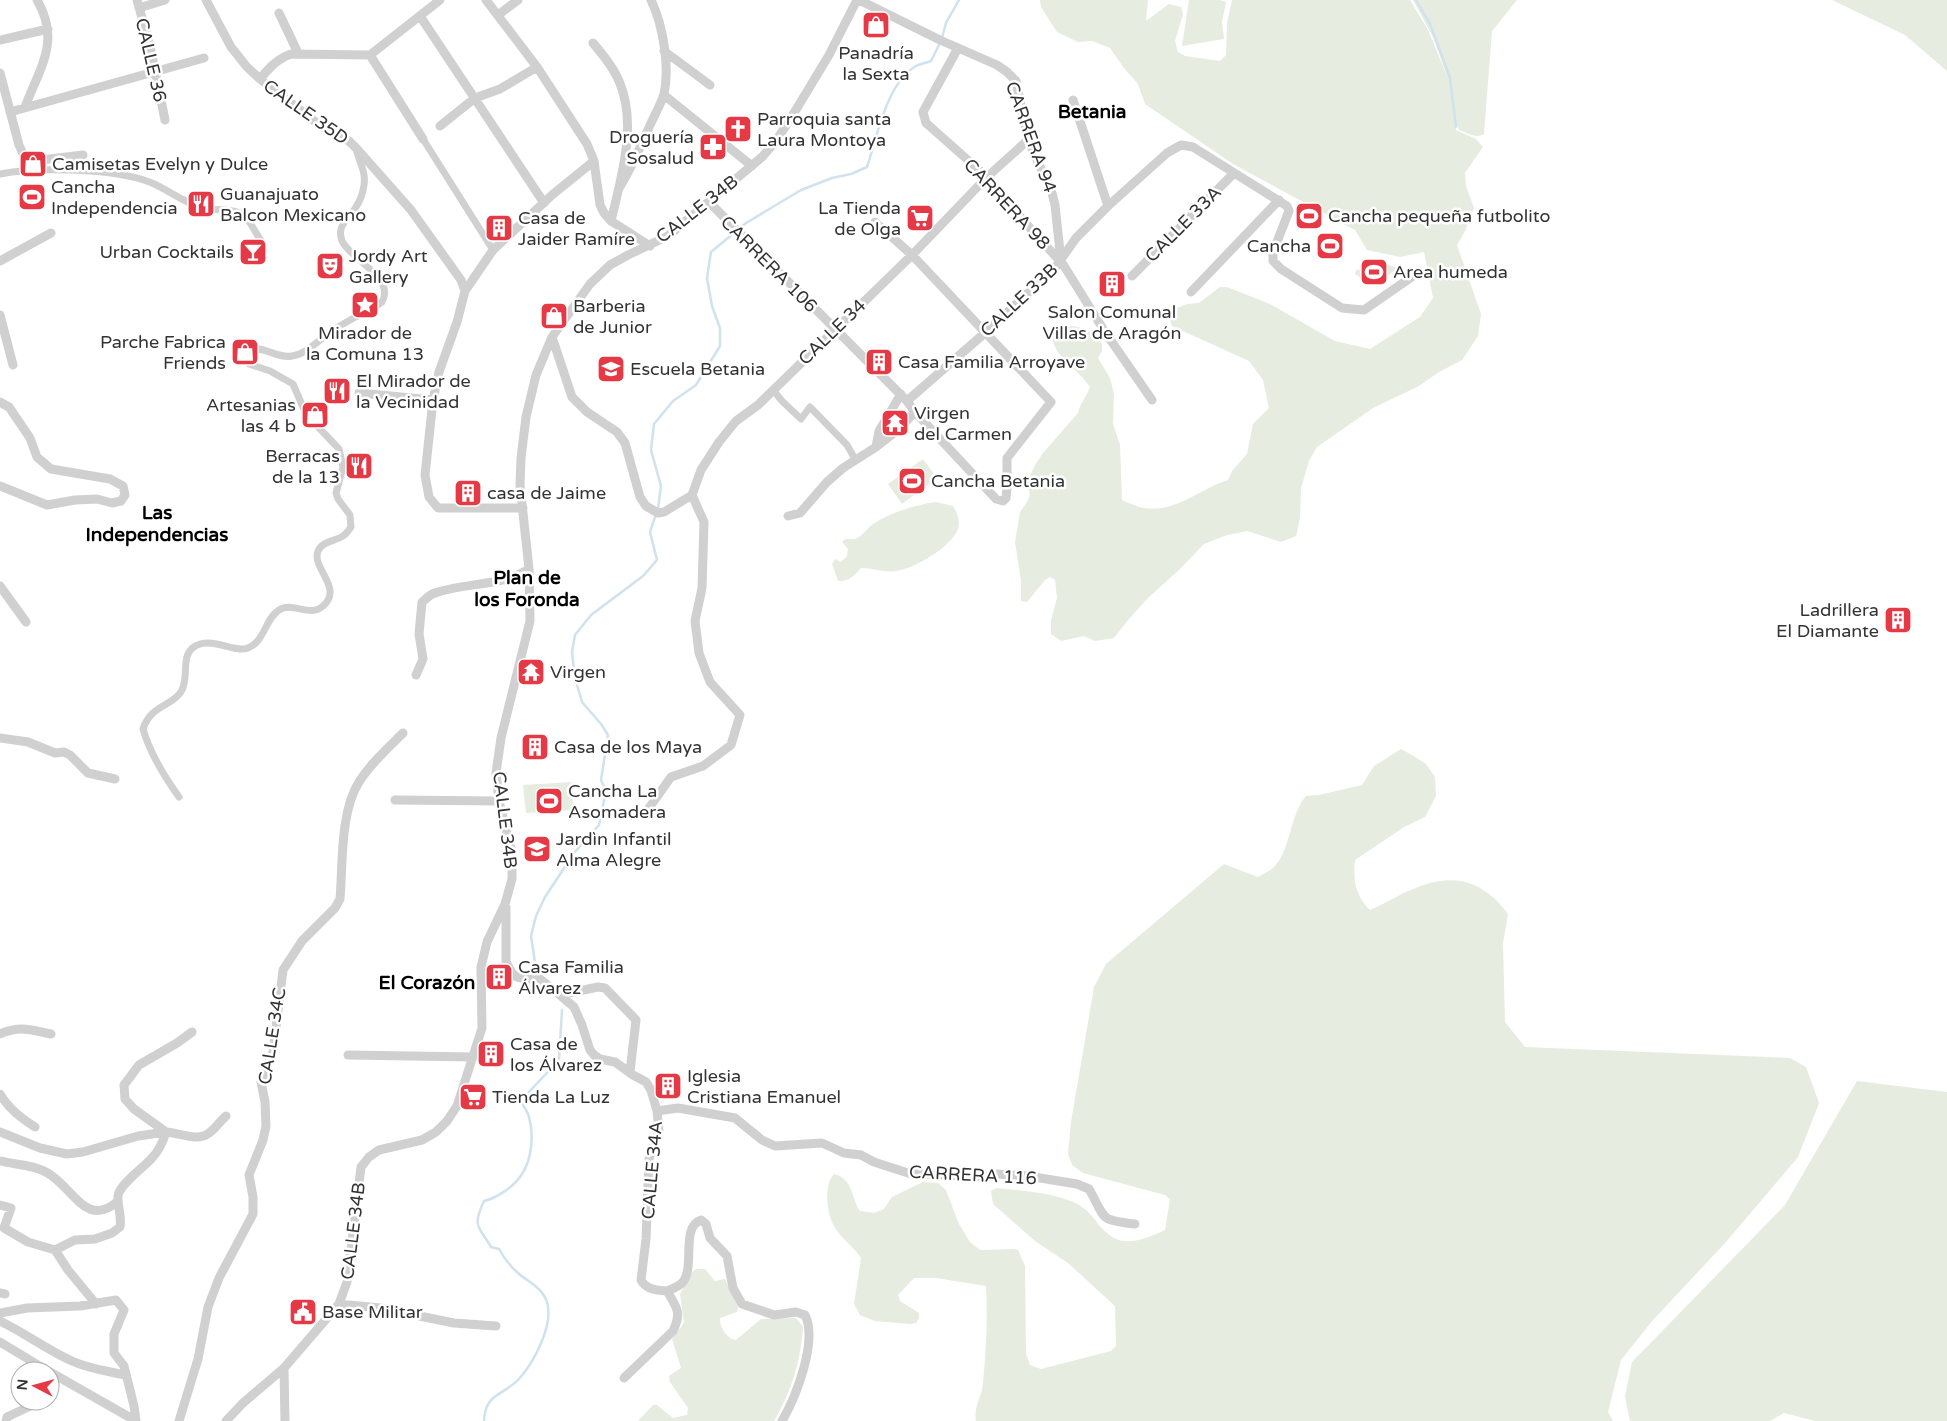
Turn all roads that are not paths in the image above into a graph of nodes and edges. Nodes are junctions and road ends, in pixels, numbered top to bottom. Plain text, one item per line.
1 (36, 0) edge
2 (165, 0) edge
3 (206, 0) edge
4 (440, 0) edge
5 (486, 0) edge
6 (518, 0) edge
7 (651, 0) edge
8 (858, 0) edge
9 (138, 4) edge
10 (279, 13) dead end
11 (498, 14) junction
12 (420, 16) junction
13 (48, 28) junction
14 (0, 40) edge
15 (594, 43) dead end
16 (954, 46) junction
17 (664, 51) junction
18 (298, 54) junction
19 (370, 55) junction
20 (204, 58) dead end
21 (537, 67) junction
22 (155, 72) junction
23 (0, 73) edge
24 (260, 79) junction
25 (710, 85) dead end
26 (664, 95) junction
27 (476, 98) junction
28 (1073, 100) dead end
29 (24, 107) junction
30 (10, 112) junction
31 (165, 120) dead end
32 (440, 126) dead end
33 (423, 139) joint
34 (1028, 140) junction
35 (357, 149) junction
36 (83, 155) dead end
37 (594, 162) junction
38 (752, 166) junction
39 (1234, 173) junction
40 (0, 174) edge
41 (987, 177) junction
42 (618, 188) junction
43 (1279, 200) junction
44 (709, 202) junction
45 (544, 203) junction
46 (1108, 206) junction
47 (611, 221) junction
48 (875, 222) dead end
49 (51, 233) dead end
50 (261, 241) dead end
51 (650, 246) junction
52 (493, 250) junction
53 (912, 255) junction
54 (0, 261) edge
55 (1061, 261) junction
56 (1132, 276) dead end
57 (1413, 276) dead end
58 (465, 291) junction
59 (1191, 292) dead end
60 (0, 315) edge
61 (834, 329) junction
62 (986, 332) junction
63 (552, 337) junction
64 (13, 365) dead end
65 (773, 390) junction
66 (359, 393) dead end
67 (904, 398) junction
68 (433, 400) junction
69 (1152, 400) dead end
70 (0, 402) edge
71 (915, 412) junction
72 (876, 447) junction
73 (855, 459) junction
74 (0, 486) edge
75 (692, 495) junction
76 (523, 508) junction
77 (788, 516) dead end
78 (529, 569) junction
79 (0, 586) edge
80 (26, 622) dead end
81 (416, 675) dead end
82 (403, 733) dead end
83 (0, 738) edge
84 (115, 779) dead end
85 (179, 797) dead end
86 (395, 800) dead end
87 (499, 801) junction
88 (649, 808) dead end
89 (506, 904) junction
90 (560, 995) junction
91 (192, 1032) dead end
92 (0, 1034) edge
93 (51, 1034) dead end
94 (348, 1055) dead end
95 (473, 1057) junction
96 (630, 1072) junction
97 (0, 1094) edge
98 (657, 1110) junction
99 (226, 1116) dead end
100 (35, 1127) dead end
101 (0, 1132) edge
102 (166, 1132) junction
103 (0, 1161) edge
104 (118, 1200) junction
105 (0, 1205) edge
106 (1136, 1224) dead end
107 (55, 1250) junction
108 (667, 1291) junction
109 (96, 1304) junction
110 (339, 1304) junction
111 (0, 1312) edge
112 (0, 1321) edge
113 (496, 1326) dead end
114 (0, 1342) edge
115 (31, 1361) edge
116 (284, 1368) junction
117 (125, 1375) junction
118 (60, 1378) edge
119 (624, 1378) dead end
120 (19, 1411) edge
121 (6, 1421) edge
122 (136, 1421) edge
123 (179, 1421) edge
124 (226, 1421) edge
125 (285, 1421) edge
126 (782, 1421) edge

1 - 13 street
2 - 9 street
3 - 24 street, CALLE 35D
4 - 12 street
5 - 11 street
6 - 11 street
7 - 17 street
8 - 16 street, CARRERA 94
8 - 38 street, CALLE 34B
9 - 22 street, CALLE 36
10 - 18 street
11 - 21 street
12 - 19 street
12 - 27 street
13 - 14 street
13 - 29 street
15 - 42 street
16 - 34 street, CARRERA 94
16 - 41 street, CARRERA 98
17 - 25 street
17 - 26 street
18 - 19 street
18 - 24 street
19 - 33 street
20 - 22 street
21 - 27 street
21 - 37 street
22 - 29 street
22 - 31 street, CALLE 36
23 - 30 street
24 - 35 street, CALLE 35D
26 - 38 street
26 - 42 street
27 - 32 street
27 - 45 street
28 - 46 street
29 - 30 street
30 - 36 street
33 - 52 street
34 - 41 street, CALLE 34
34 - 55 street, CARRERA 94
35 - 58 street, CALLE 35D
35 - 85 street
37 - 45 street
37 - 47 street
38 - 44 street, CALLE 34B
39 - 43 street
39 - 46 street, CALLE 33B
39 - 56 street, CALLE 33A
40 - 50 street
41 - 53 street, CALLE 34
41 - 55 street, CARRERA 98
42 - 47 street
43 - 57 street
43 - 59 street
44 - 51 street, CALLE 34B
44 - 61 street, CARRERA 106
45 - 52 street
46 - 55 street, CALLE 33B
47 - 51 street
48 - 53 street
49 - 54 street
51 - 63 street, CALLE 34B
52 - 58 street
53 - 61 street, CALLE 34
53 - 62 street
55 - 62 street, CALLE 33B
55 - 69 street, CARRERA 94
58 - 68 street
60 - 64 street
61 - 65 street, CALLE 34
61 - 67 street, CARRERA 106
62 - 67 street, CALLE 33B
62 - 71 street, CARRERA 106
63 - 75 street
63 - 76 street, CALLE 34B
65 - 73 street
65 - 75 street, CALLE 34
66 - 68 street
67 - 71 street, CARRERA 106
67 - 72 street, CALLE 33B
68 - 76 street
70 - 74 street
71 - 72 street
72 - 73 street
73 - 77 street
75 - 88 street
76 - 78 street, CALLE 34B
78 - 81 street
78 - 87 street, CALLE 34B
79 - 80 street
82 - 123 street, CALLE 34C
83 - 84 street
86 - 87 street
87 - 89 street, CALLE 34B
89 - 90 street, CALLE 34A
89 - 95 street, CALLE 34B
90 - 96 street, CALLE 34A
90 - 96 street
91 - 102 street
92 - 93 street
94 - 95 street
95 - 110 street, CALLE 34B
96 - 98 street, CALLE 34A
97 - 100 street
98 - 106 street, CARRERA 116
98 - 108 street, CALLE 34A
99 - 102 street
101 - 102 street
102 - 104 street
103 - 104 street
104 - 107 street
105 - 107 street
107 - 109 street
108 - 119 street
108 - 126 street
109 - 111 street
109 - 117 street
110 - 113 street
110 - 116 street, CALLE 34B
112 - 117 street
114 - 115 street
116 - 124 street, CALLE 34B
116 - 125 street
117 - 122 street
118 - 122 street
120 - 121 street

